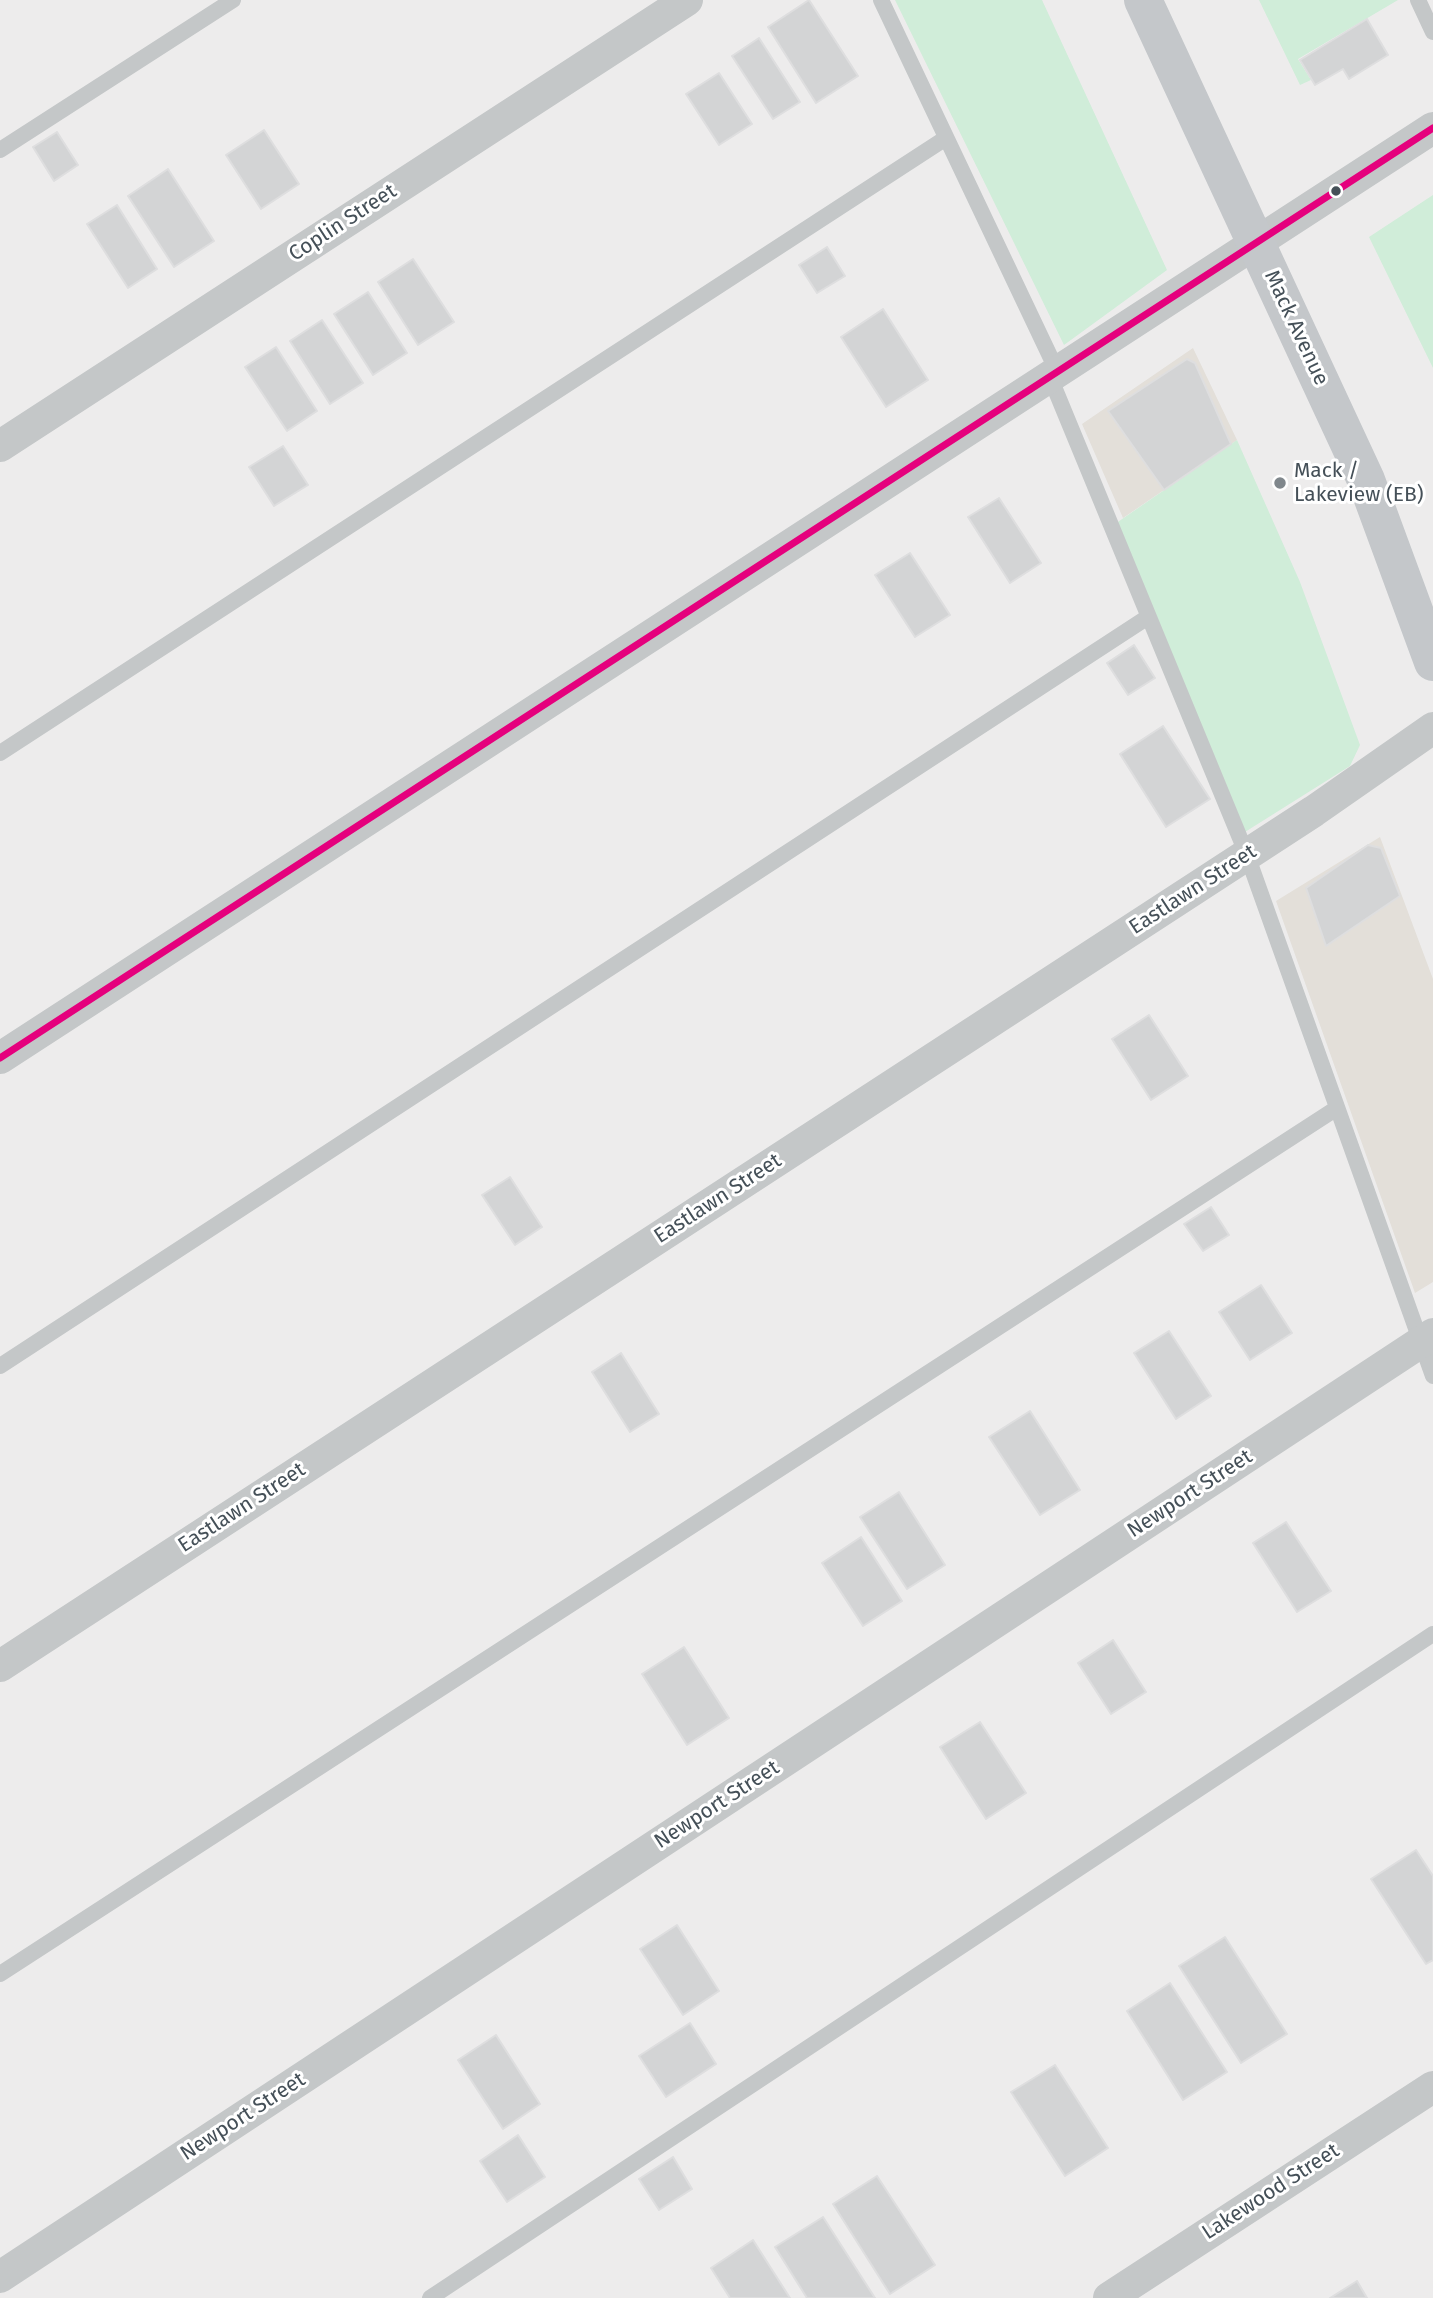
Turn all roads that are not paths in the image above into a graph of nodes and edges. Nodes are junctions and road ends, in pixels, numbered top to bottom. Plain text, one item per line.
1 (233, 0) edge
2 (687, 0) edge
3 (881, 0) edge
4 (1143, 0) edge
5 (1418, 0) edge
6 (1433, 32) edge
7 (1433, 128) edge
8 (946, 138) junction
9 (0, 150) edge
10 (1257, 243) junction
11 (1054, 375) junction
12 (0, 446) edge
13 (1148, 617) junction
14 (1433, 662) edge
15 (1433, 728) edge
16 (0, 752) edge
17 (1247, 855) junction
18 (0, 1058) edge
19 (1337, 1108) junction
20 (1426, 1338) edge
21 (0, 1366) edge
22 (1433, 1376) edge
23 (1433, 1634) edge
24 (0, 1666) edge
25 (0, 1974) edge
26 (1433, 2087) edge
27 (0, 2277) edge
28 (430, 2298) edge
29 (1109, 2298) edge

1 - 9 lane
2 - 12 street, Coplin Street
3 - 8 lane
4 - 10 main road, Mack Avenue
5 - 6 lane
7 - 10 street
8 - 11 lane
8 - 16 lane
10 - 11 street
10 - 14 main road, Mack Avenue
11 - 13 lane
11 - 18 street
13 - 17 lane
13 - 21 lane
15 - 17 street, Eastlawn Street
17 - 19 lane
17 - 24 street, Eastlawn Street
19 - 20 lane
19 - 25 lane
20 - 22 lane
20 - 27 street, Newport Street
23 - 28 lane
26 - 29 street, Lakewood Street

